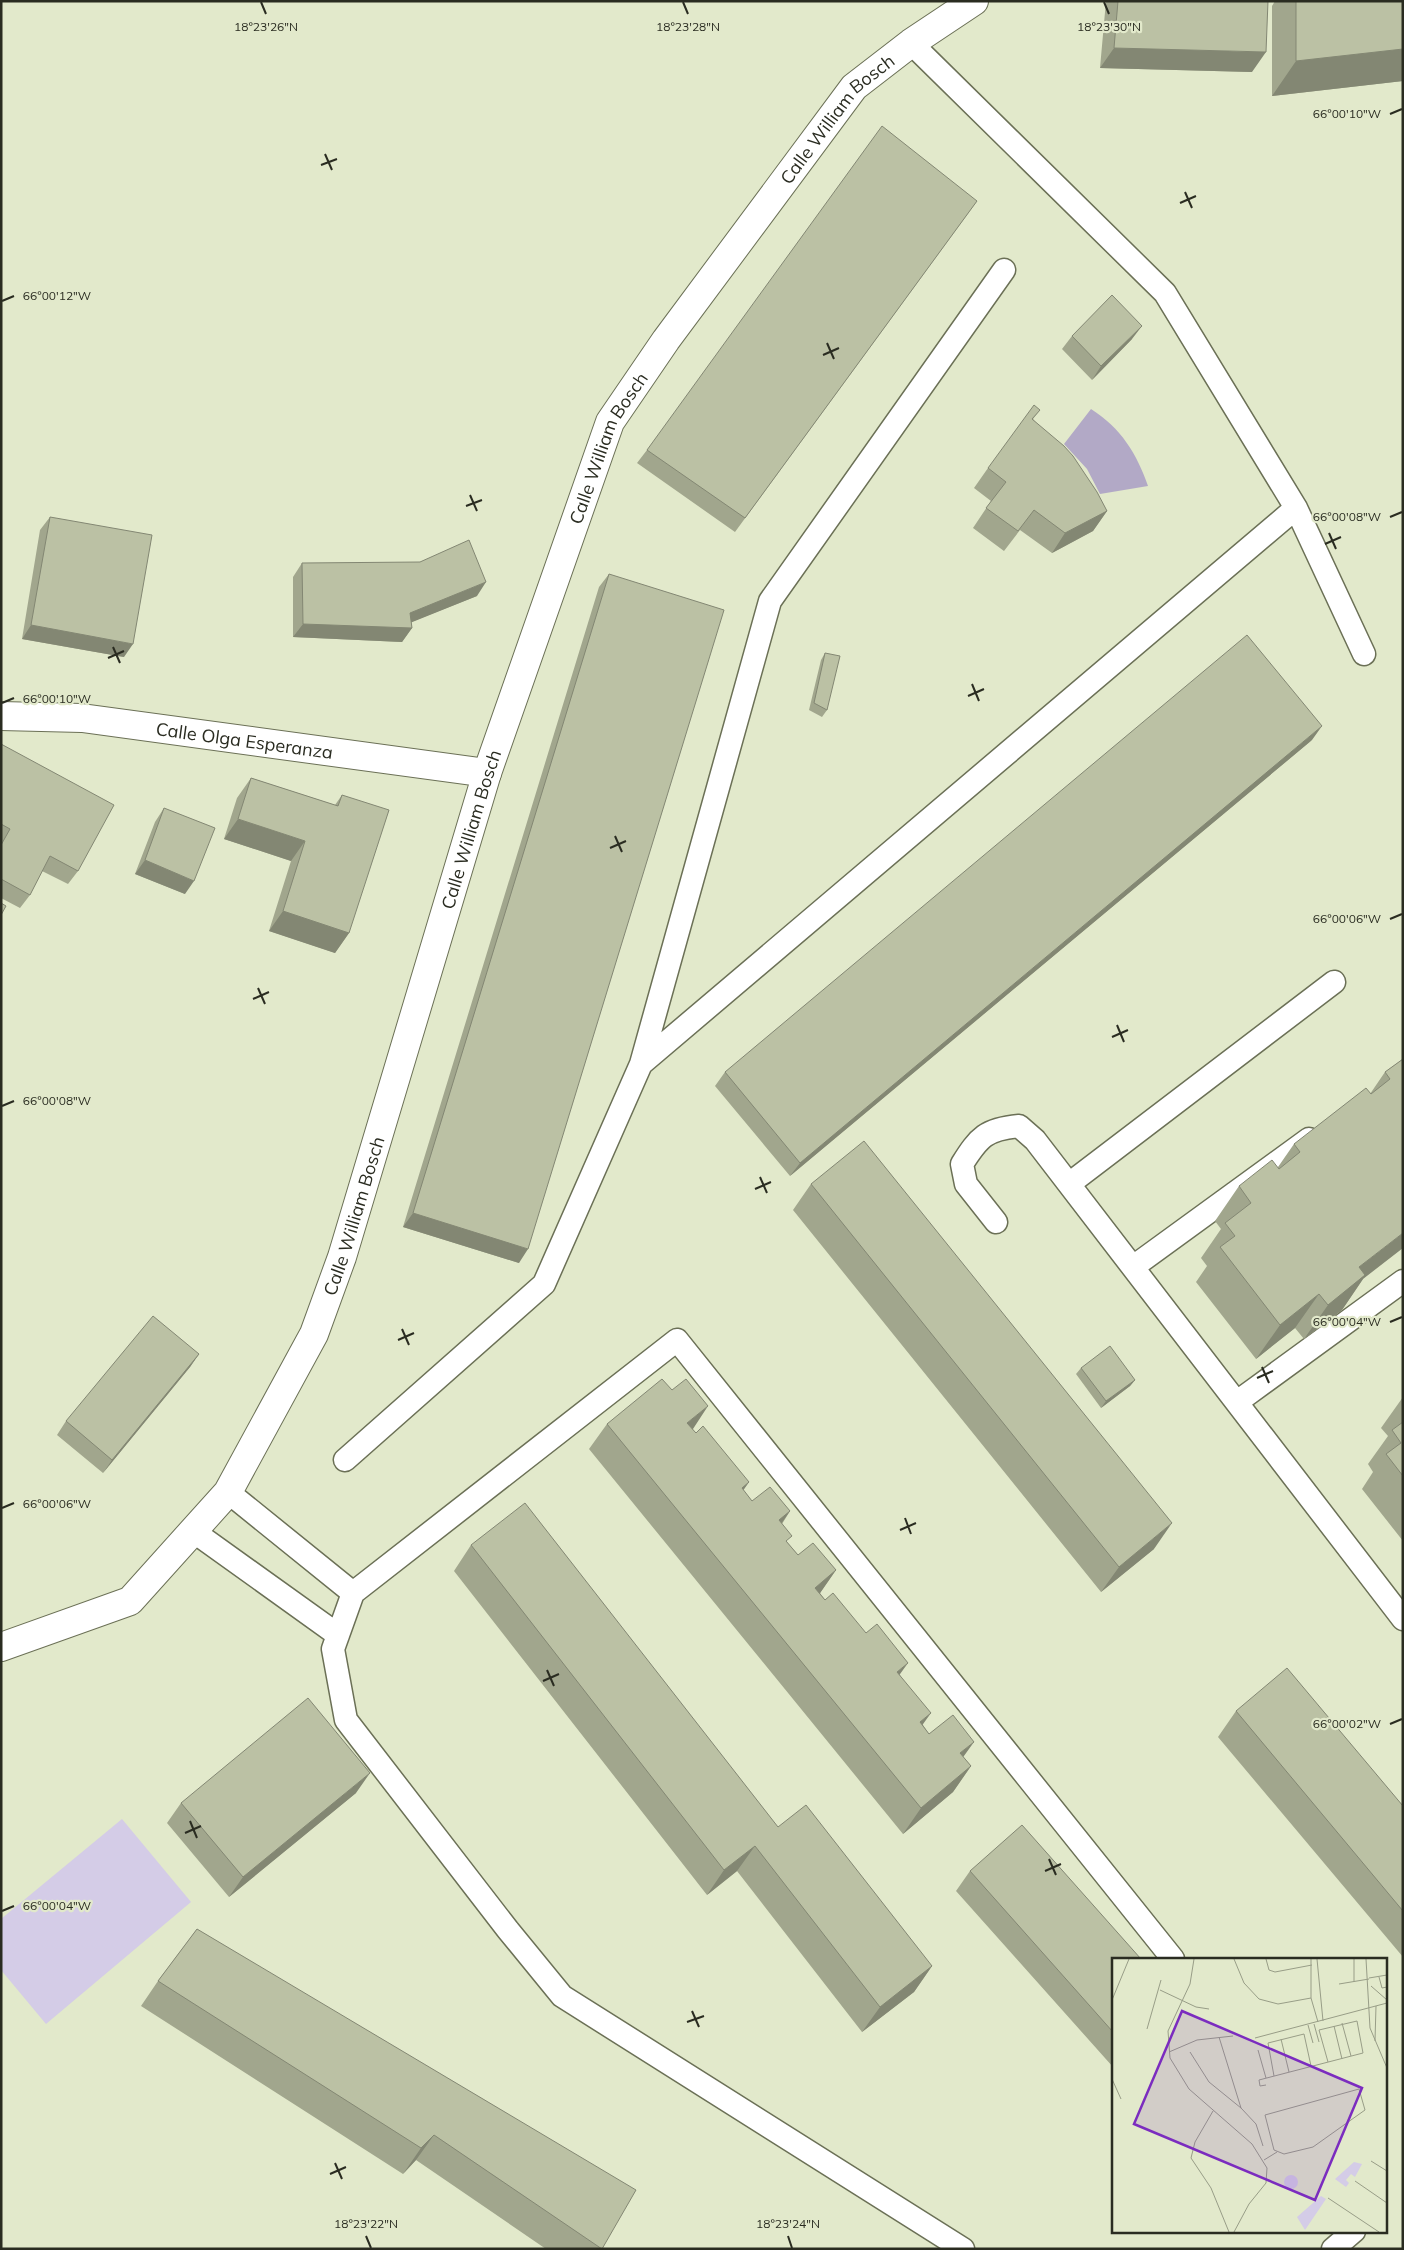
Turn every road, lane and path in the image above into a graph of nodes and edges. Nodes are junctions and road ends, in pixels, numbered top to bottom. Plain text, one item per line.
1 (974, 1) edge
2 (911, 43) junction
3 (1004, 270) dead end
4 (1296, 508) junction
5 (1364, 654) dead end
6 (1, 716) edge
7 (487, 773) junction
8 (1334, 982) dead end
9 (641, 1064) junction
10 (1323, 1128) edge
11 (1069, 1184) junction
12 (996, 1222) dead end
13 (1133, 1267) junction
14 (1403, 1281) edge
15 (1236, 1402) junction
16 (345, 1460) dead end
17 (228, 1492) junction
18 (193, 1532) junction
19 (353, 1593) junction
20 (1402, 1616) edge
21 (338, 1635) junction
22 (1, 1646) edge
23 (1172, 1958) edge
24 (1353, 2232) edge
25 (964, 2249) edge
26 (1333, 2249) edge

1 - 2 street, Calle William Bosch
2 - 4 lane
2 - 7 street, Calle William Bosch
3 - 9 lane
4 - 5 lane
4 - 9 lane
6 - 7 street, Calle Olga Esperanza
7 - 17 street, Calle William Bosch
8 - 11 lane
9 - 16 lane
10 - 13 lane
11 - 12 lane
11 - 13 lane
13 - 15 lane
14 - 15 lane
15 - 20 lane
17 - 18 street, Calle William Bosch
17 - 19 lane
18 - 21 lane
18 - 22 street, Calle William Bosch
19 - 21 lane
19 - 23 lane
21 - 25 lane
24 - 26 lane

